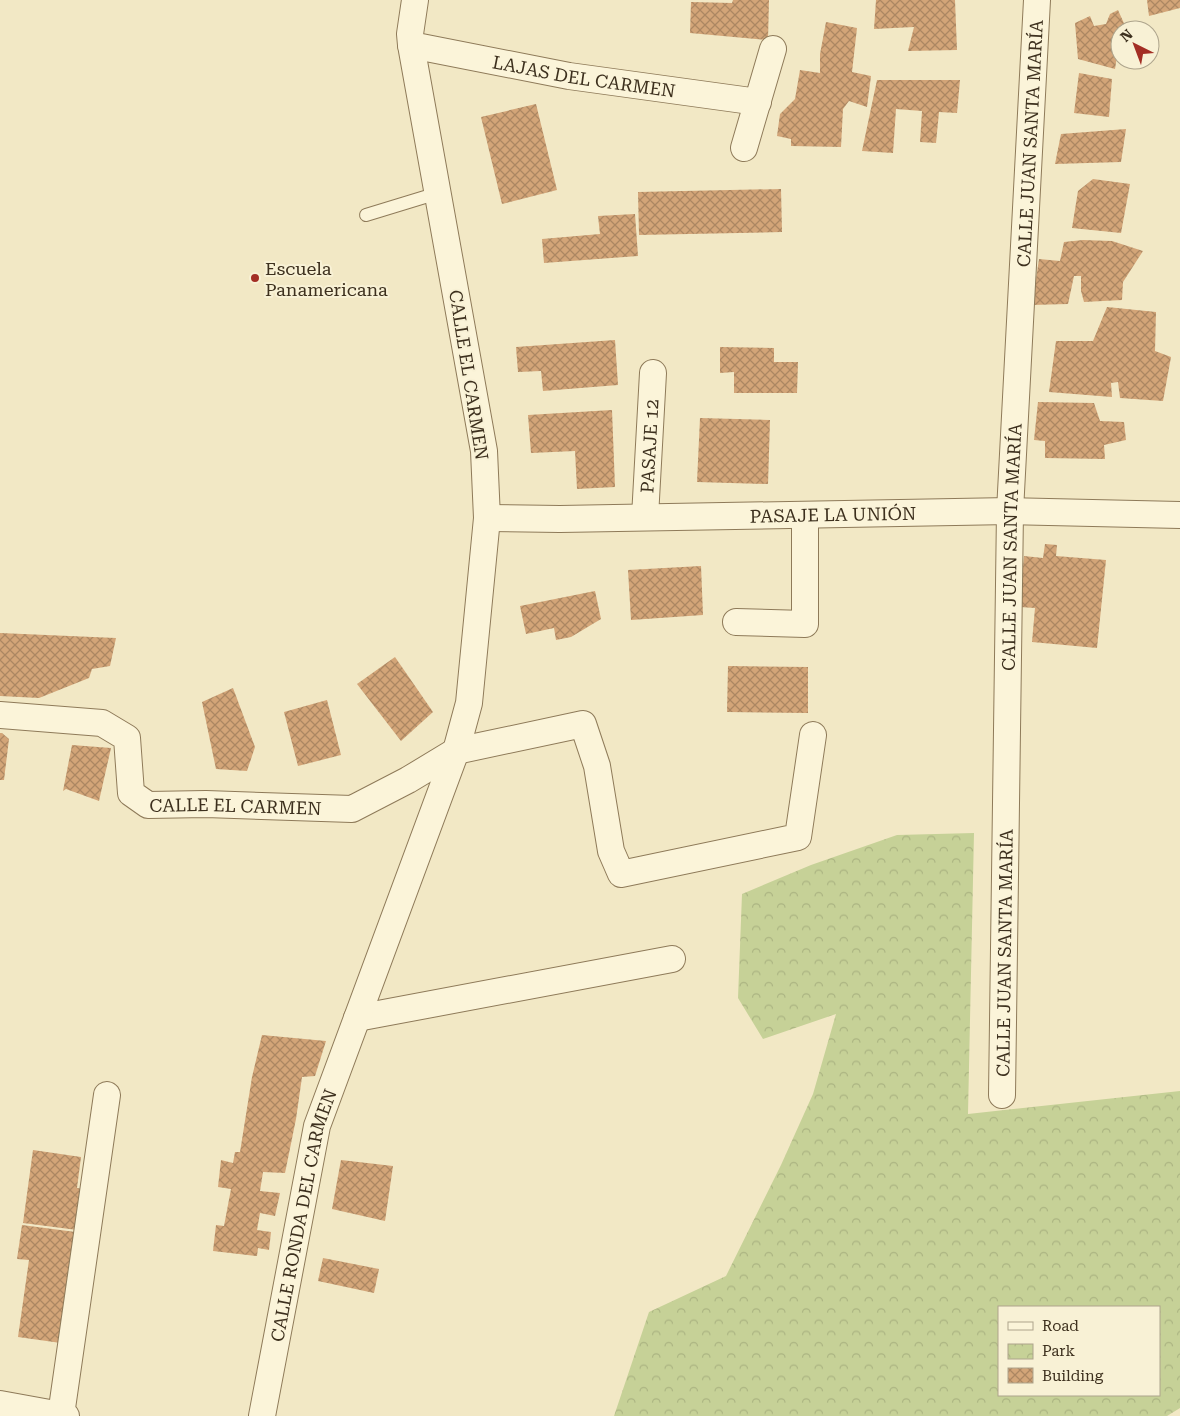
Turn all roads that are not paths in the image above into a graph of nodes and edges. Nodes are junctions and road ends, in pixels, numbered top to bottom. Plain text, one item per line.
1 (415, 0) edge
2 (1036, 0) edge
3 (411, 45) junction
4 (773, 48) dead end
5 (758, 102) junction
6 (744, 148) dead end
7 (438, 194) junction
8 (366, 214) dead end
9 (654, 373) dead end
10 (1010, 511) junction
11 (805, 515) junction
12 (1180, 515) edge
13 (487, 518) junction
14 (645, 518) junction
15 (736, 622) dead end
16 (0, 715) edge
17 (813, 735) dead end
18 (456, 751) junction
19 (672, 959) dead end
20 (357, 1018) junction
21 (108, 1095) dead end
22 (1002, 1095) dead end
23 (0, 1404) edge
24 (64, 1416) edge
25 (262, 1416) edge

1 - 3 street, CALLE EL CARMEN
2 - 10 street, CALLE JUAN SANTA MARÍA
3 - 5 street, LAJAS DEL CARMEN
3 - 7 street, CALLE EL CARMEN
4 - 5 street
5 - 6 street
7 - 8 lane
7 - 13 street, CALLE EL CARMEN
9 - 14 street, PASAJE 12
10 - 11 street, PASAJE LA UNIÓN
10 - 12 street, PASAJE LA UNIÓN
10 - 22 street, CALLE JUAN SANTA MARÍA
11 - 14 street, PASAJE LA UNIÓN
11 - 15 street
13 - 14 street, PASAJE LA UNIÓN
13 - 18 street, CALLE EL CARMEN
16 - 18 street, CALLE EL CARMEN
17 - 18 street
18 - 20 street, CALLE EL CARMEN
19 - 20 street
20 - 25 street, CALLE RONDA DEL CARMEN
21 - 24 street
23 - 24 street

